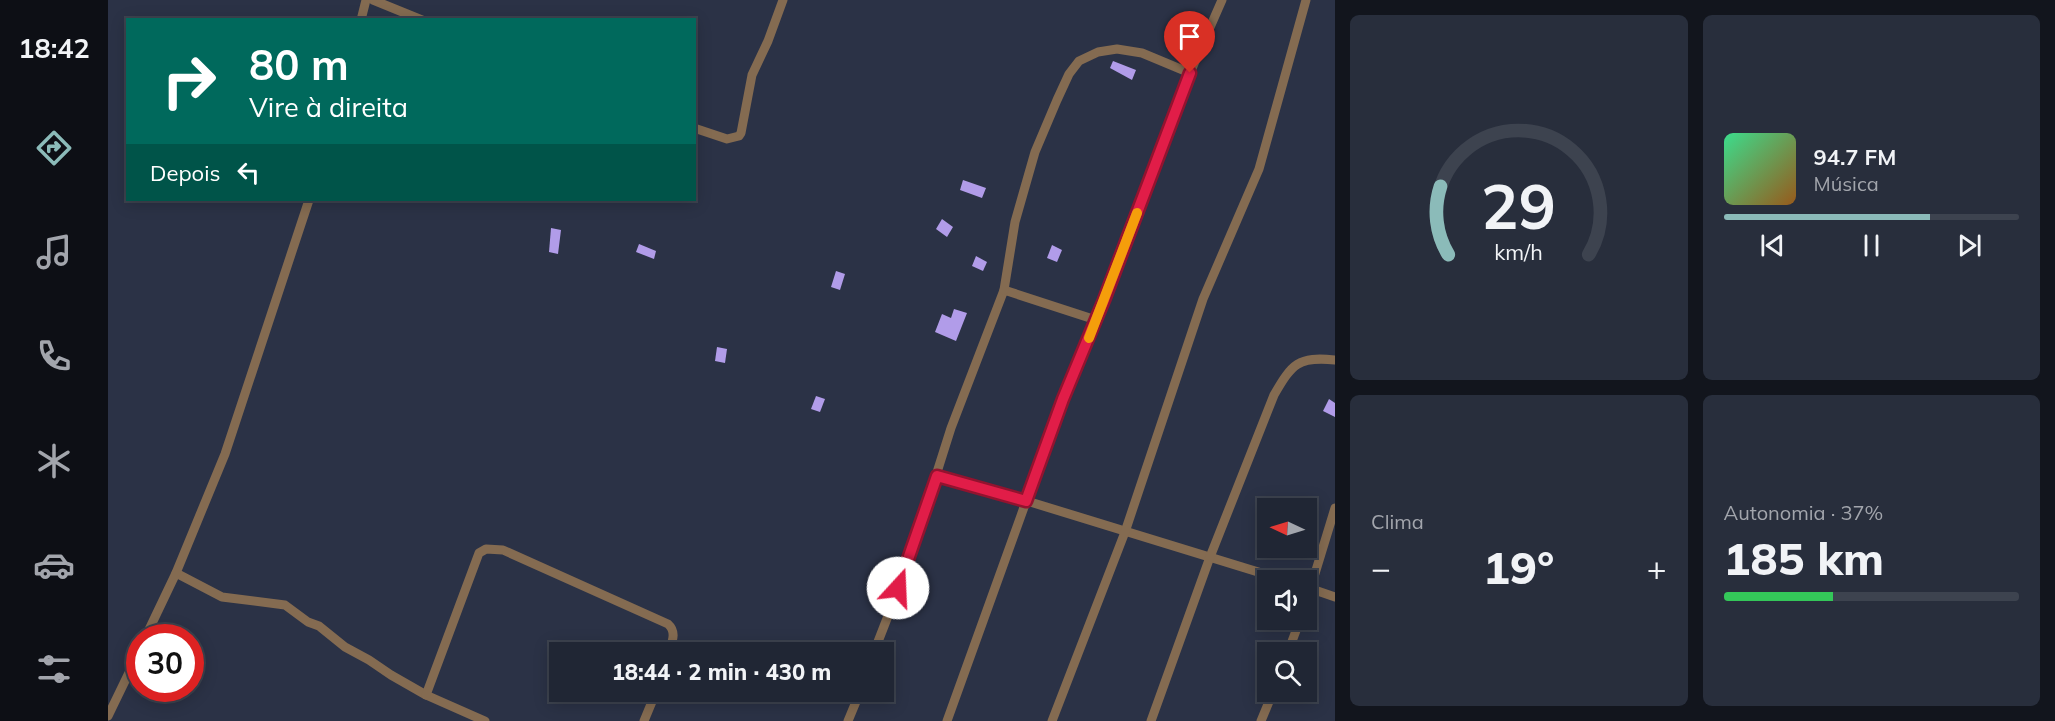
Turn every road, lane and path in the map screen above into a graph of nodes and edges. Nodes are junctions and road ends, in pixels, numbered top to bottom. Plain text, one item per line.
1 (366, 0) edge
2 (373, 0) edge
3 (783, 0) edge
4 (1222, 0) edge
5 (1306, 0) edge
6 (362, 18) edge
7 (417, 18) edge
8 (1190, 73) junction
9 (696, 129) edge
10 (309, 201) edge
11 (1004, 291) junction
12 (1096, 320) junction
13 (1335, 360) edge
14 (937, 476) junction
15 (1026, 501) junction
16 (1335, 508) edge
17 (1125, 532) junction
18 (1210, 557) junction
19 (1315, 570) edge
20 (1257, 572) edge
21 (176, 573) junction
22 (1317, 591) edge
23 (1335, 597) edge
24 (152, 624) edge
25 (672, 642) edge
26 (878, 642) edge
27 (126, 679) edge
28 (426, 695) junction
29 (652, 702) edge
30 (856, 702) edge
31 (1269, 702) edge
32 (108, 716) edge
33 (485, 721) edge
34 (645, 721) edge
35 (848, 721) edge
36 (947, 721) edge
37 (1052, 721) edge
38 (1151, 721) edge
39 (1261, 721) edge

1 - 6 street
2 - 7 street
3 - 9 street
4 - 8 street
5 - 17 street
8 - 11 street
8 - 12 street
10 - 21 street
11 - 12 street
11 - 14 street
12 - 15 street
13 - 18 street
14 - 15 street
14 - 26 street
15 - 17 street
15 - 36 street
16 - 19 street
17 - 18 street
17 - 37 street
18 - 20 street
18 - 38 street
21 - 24 street
21 - 28 street
22 - 23 street
25 - 28 street
27 - 32 street
28 - 33 street
29 - 34 street
30 - 35 street
31 - 39 street

